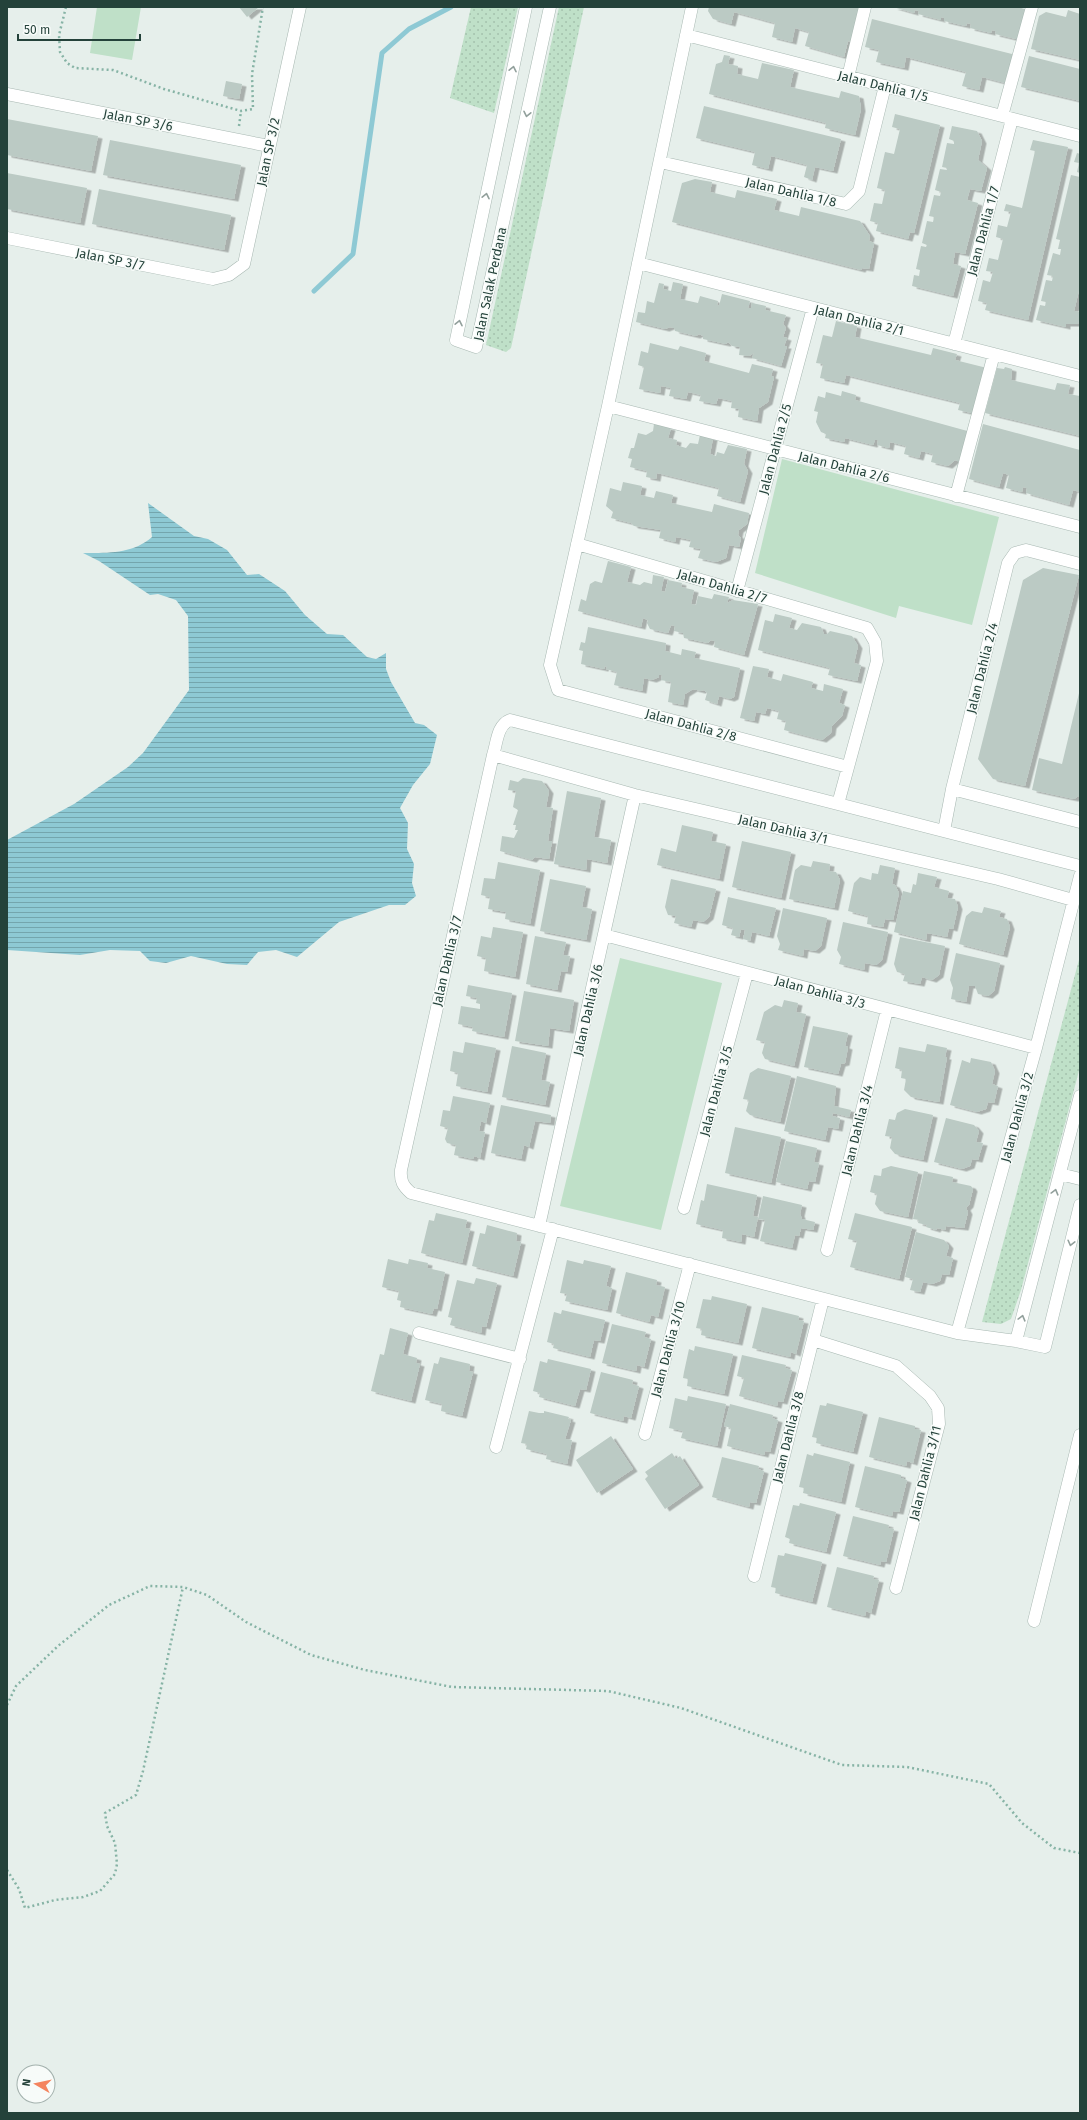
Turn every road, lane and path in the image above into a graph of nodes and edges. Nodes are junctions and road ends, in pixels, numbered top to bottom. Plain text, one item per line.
1 (66, 7) edge
2 (263, 7) edge
3 (300, 7) edge
4 (526, 7) edge
5 (550, 7) edge
6 (692, 7) edge
7 (865, 7) edge
8 (1032, 7) edge
9 (686, 35) junction
10 (848, 77) junction
11 (885, 86) junction
12 (7, 94) edge
13 (1007, 118) junction
14 (1080, 136) edge
15 (269, 146) junction
16 (660, 162) junction
17 (7, 238) edge
18 (638, 263) junction
19 (213, 279) joint
20 (813, 308) junction
21 (954, 344) junction
22 (994, 354) junction
23 (1080, 374) edge
24 (608, 406) junction
25 (775, 449) junction
26 (956, 496) junction
27 (1080, 528) edge
28 (578, 544) junction
29 (1080, 564) edge
30 (737, 591) junction
31 (493, 755) junction
32 (848, 767) junction
33 (952, 789) junction
34 (635, 795) junction
35 (838, 804) junction
36 (1080, 822) edge
37 (944, 831) junction
38 (1080, 866) edge
39 (1080, 876) edge
40 (1073, 900) junction
41 (604, 935) junction
42 (747, 973) junction
43 (887, 1010) junction
44 (1036, 1048) junction
45 (1080, 1096) edge
46 (1060, 1174) junction
47 (1080, 1179) edge
48 (1080, 1205) edge
49 (684, 1208) dead end
50 (540, 1226) junction
51 (553, 1229) junction
52 (827, 1250) dead end
53 (690, 1264) junction
54 (823, 1299) junction
55 (419, 1333) dead end
56 (957, 1333) junction
57 (813, 1340) junction
58 (1016, 1341) junction
59 (520, 1359) junction
60 (645, 1434) dead end
61 (1080, 1435) edge
62 (496, 1447) dead end
63 (754, 1576) dead end
64 (183, 1587) junction
65 (896, 1588) dead end
66 (1034, 1621) dead end
67 (7, 1705) edge
68 (1080, 1853) edge
69 (7, 1870) edge

1 - 2 path
3 - 15 street, Jalan SP 3/2
5 -> 4 street, Jalan Salak Perdana
6 - 9 street
7 - 10 street
8 - 13 street, Jalan Dahlia 1/7
9 - 10 street, Jalan Dahlia 1/5
9 - 16 street
10 - 11 street, Jalan Dahlia 1/5
11 - 13 street, Jalan Dahlia 1/5
11 - 16 street, Jalan Dahlia 1/8
12 - 15 street, Jalan SP 3/6
13 - 14 street, Jalan Dahlia 1/5
13 - 21 street, Jalan Dahlia 1/7
15 - 19 street, Jalan SP 3/2
16 - 18 street
17 - 19 street, Jalan SP 3/7
18 - 20 street, Jalan Dahlia 2/1
18 - 24 street
20 - 21 street, Jalan Dahlia 2/1
20 - 25 street, Jalan Dahlia 2/5
21 - 22 street, Jalan Dahlia 2/1
22 - 23 street, Jalan Dahlia 2/1
22 - 26 street
24 - 25 street, Jalan Dahlia 2/6
24 - 28 street
25 - 26 street, Jalan Dahlia 2/6
25 - 30 street, Jalan Dahlia 2/5
26 - 27 street, Jalan Dahlia 2/6
28 - 30 street, Jalan Dahlia 2/7
28 - 32 street, Jalan Dahlia 2/8
29 - 33 street, Jalan Dahlia 2/4
30 - 32 street, Jalan Dahlia 2/7
31 - 34 street, Jalan Dahlia 3/1
31 - 35 street, Jalan Dahlia 3/7
31 - 50 street, Jalan Dahlia 3/7
32 - 35 street
33 - 36 street
33 - 37 street, Jalan Dahlia 2/4
34 - 40 street, Jalan Dahlia 3/1
34 - 41 street, Jalan Dahlia 3/6
35 - 37 street
37 - 38 street
39 - 40 street, Jalan Dahlia 3/2
40 - 44 street, Jalan Dahlia 3/2
41 - 42 street, Jalan Dahlia 3/3
41 - 50 street, Jalan Dahlia 3/6
42 - 43 street, Jalan Dahlia 3/3
42 - 49 street, Jalan Dahlia 3/5
43 - 44 street, Jalan Dahlia 3/3
43 - 52 street, Jalan Dahlia 3/4
44 - 56 street, Jalan Dahlia 3/2
45 - 46 street
46 - 47 street
58 -> 46 street
48 -> 58 street
50 - 51 street
51 - 53 street
51 - 59 street
53 - 54 street
53 - 60 street, Jalan Dahlia 3/10
54 - 56 street
54 - 57 street, Jalan Dahlia 3/8
55 - 59 street
56 - 58 street
57 - 63 street, Jalan Dahlia 3/8
57 - 65 street, Jalan Dahlia 3/11
59 - 62 street
61 - 66 street
64 - 67 path
64 - 68 path
64 - 69 path

